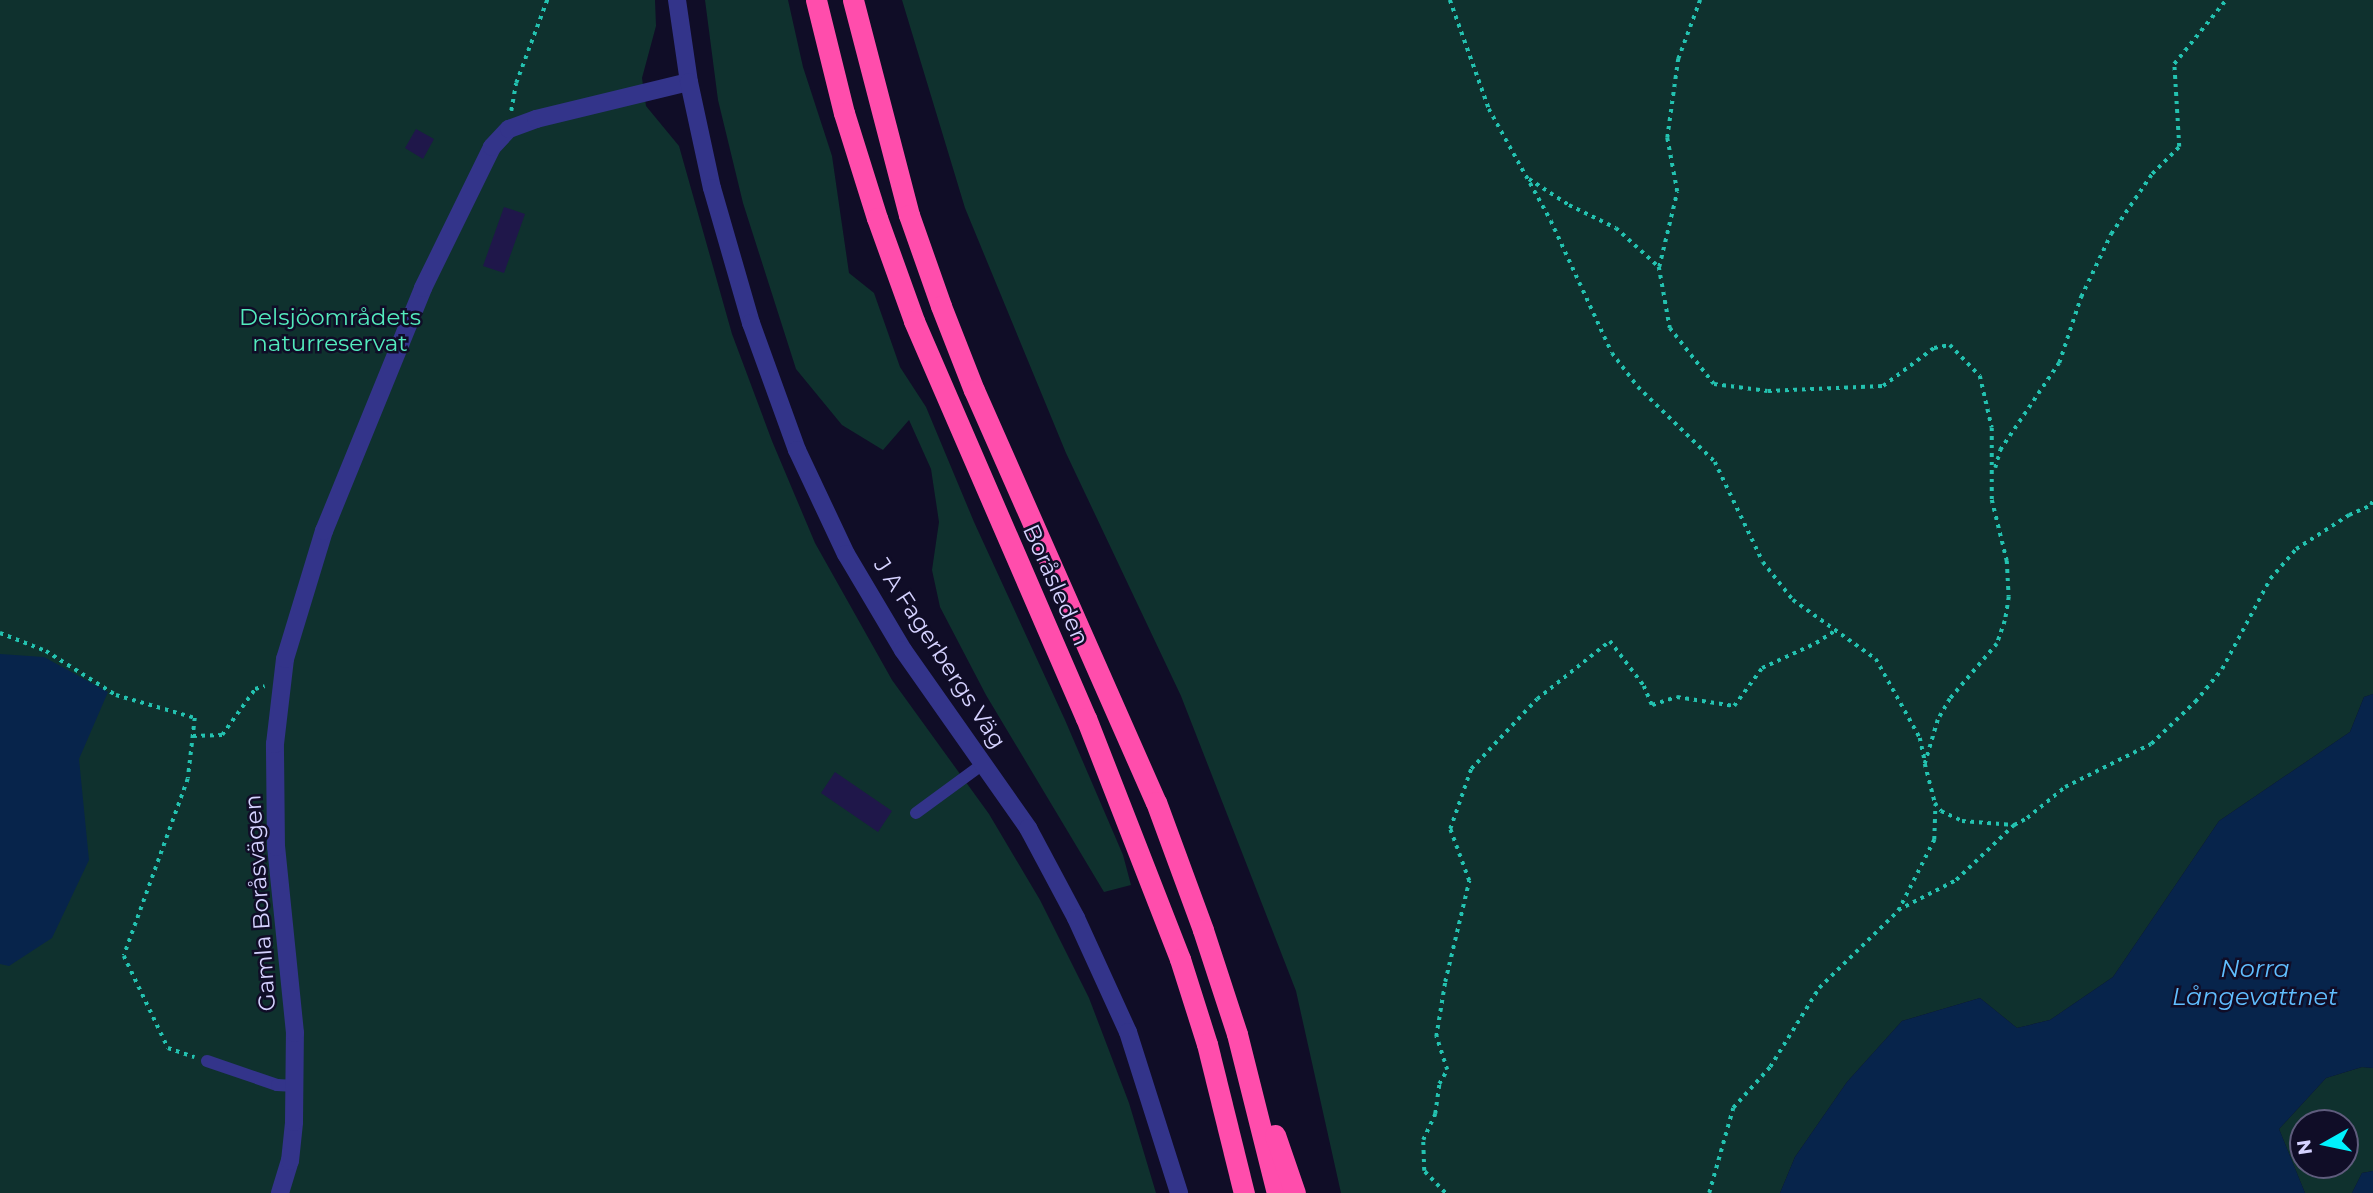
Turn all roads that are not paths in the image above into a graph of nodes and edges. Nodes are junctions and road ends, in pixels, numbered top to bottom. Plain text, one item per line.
1 (677, 0) edge
2 (816, 0) edge
3 (853, 0) edge
4 (689, 82) junction
5 (983, 764) junction
6 (916, 813) dead end
7 (1237, 1034) junction
8 (208, 1061) road end
9 (295, 1086) junction
10 (280, 1193) edge
11 (1179, 1193) edge
12 (1244, 1193) edge
13 (1277, 1193) edge
14 (1295, 1193) edge

1 - 4 street, J A Fagerbergs Väg
2 - 12 highway, Boråsleden
3 - 7 highway, Boråsleden
4 - 5 street, J A Fagerbergs Väg
4 - 9 street, Gamla Boråsvägen
5 - 6 lane
5 - 11 street, J A Fagerbergs Väg
7 - 13 highway, Boråsleden
7 - 14 highway
8 - 9 lane
9 - 10 street, Gamla Boråsvägen

